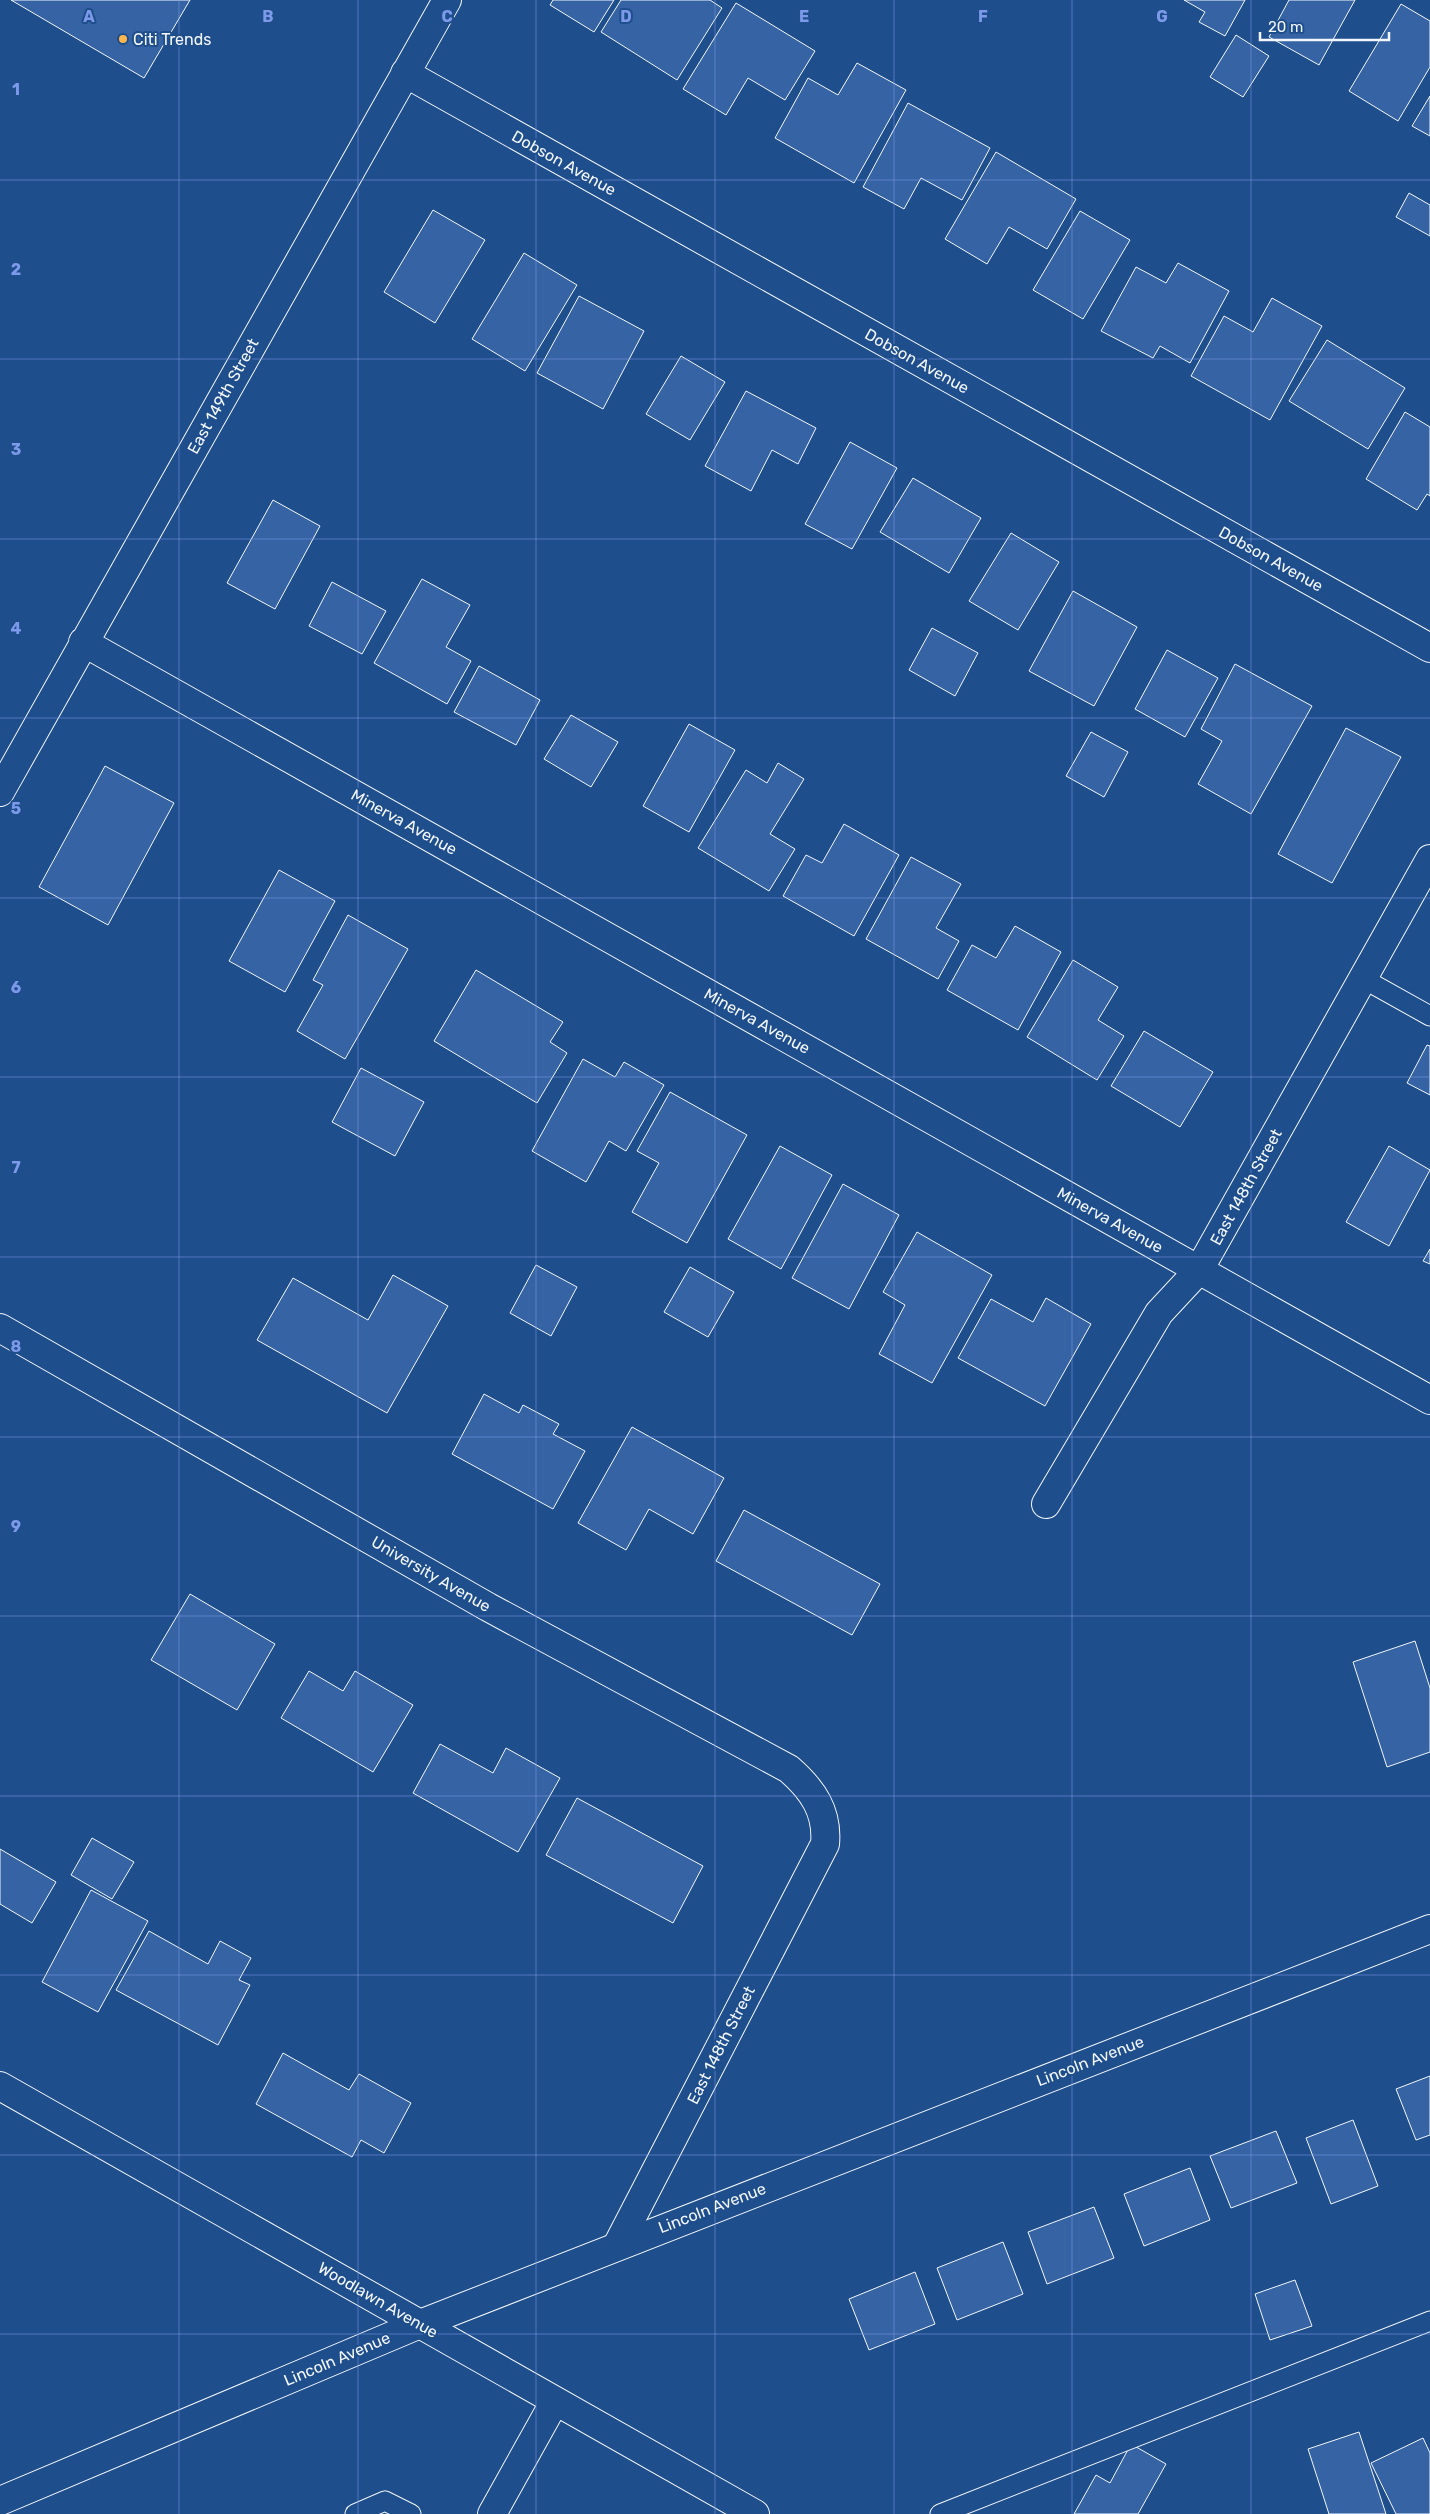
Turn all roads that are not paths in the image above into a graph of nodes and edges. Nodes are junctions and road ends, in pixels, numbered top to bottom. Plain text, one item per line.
1 (447, 0) edge
2 (405, 73) junction
3 (84, 642) junction
4 (1430, 648) edge
5 (0, 792) edge
6 (1430, 859) edge
7 (1362, 978) junction
8 (1430, 1016) edge
9 (1199, 1270) junction
10 (0, 1328) edge
11 (1430, 1400) edge
12 (1046, 1504) dead end
13 (825, 1844) joint
14 (1430, 1929) edge
15 (0, 2086) edge
16 (617, 2246) junction
17 (1430, 2321) edge
18 (420, 2324) junction
19 (555, 2401) junction
20 (0, 2501) edge
21 (383, 2507) edge
22 (355, 2514) edge
23 (411, 2514) edge
24 (492, 2514) edge
25 (756, 2514) edge
26 (940, 2514) edge

1 - 2 street, East 149th Street
2 - 3 street, East 149th Street
2 - 4 street, Dobson Avenue
3 - 5 street, East 149th Street
3 - 9 street, Minerva Avenue
6 - 7 street, East 148th Street
7 - 8 lane
7 - 9 street, East 148th Street
9 - 11 street, Minerva Avenue
9 - 12 street, East 148th Street
10 - 13 street, University Avenue
13 - 16 street, East 148th Street
14 - 16 street, Lincoln Avenue
15 - 18 street, Woodlawn Avenue
16 - 18 street, Lincoln Avenue
17 - 26 lane
18 - 19 street, Woodlawn Avenue
18 - 20 street, Lincoln Avenue
19 - 24 street
19 - 25 street, Woodlawn Avenue
21 - 22 lane
21 - 23 lane

